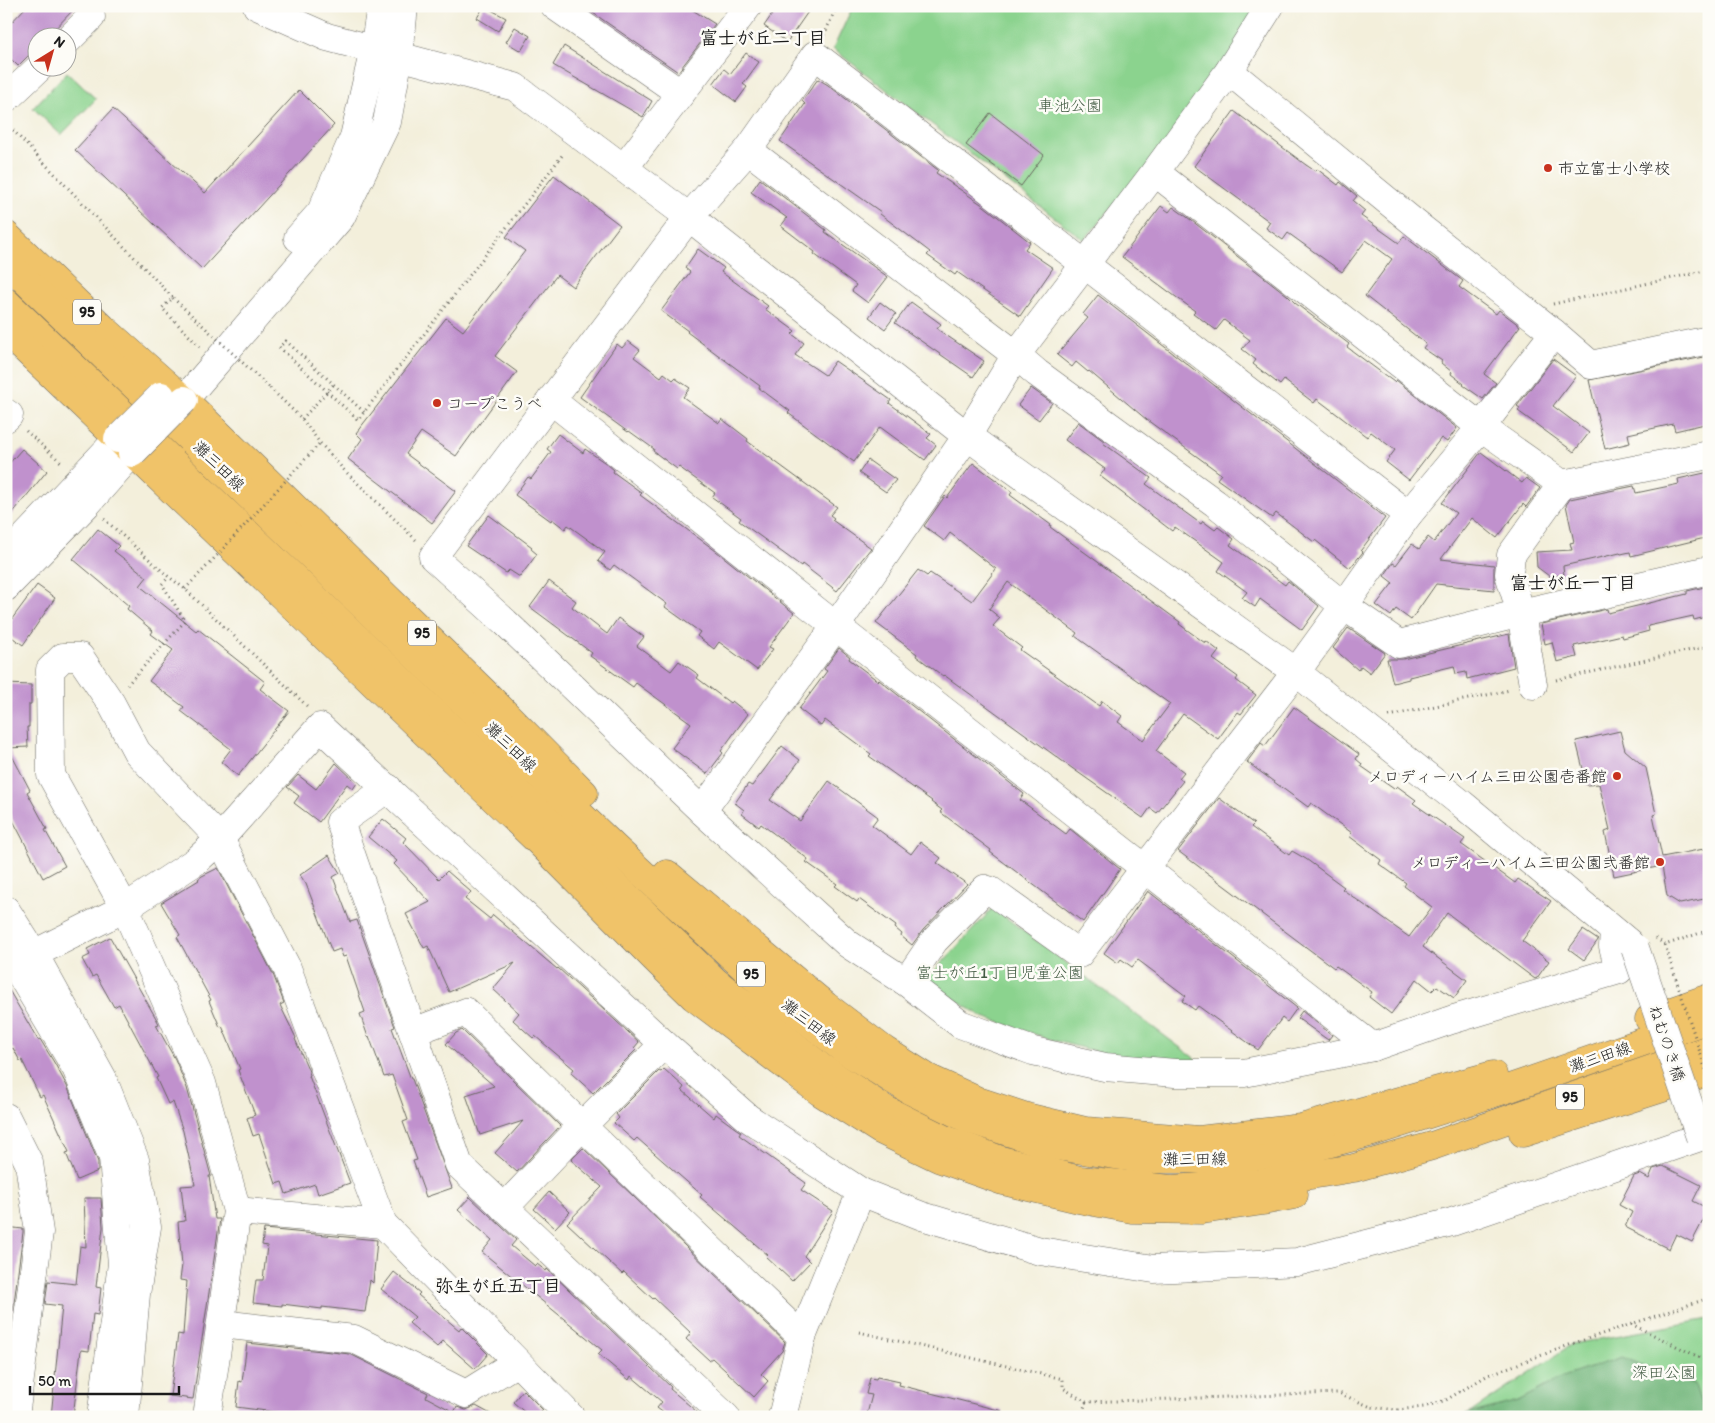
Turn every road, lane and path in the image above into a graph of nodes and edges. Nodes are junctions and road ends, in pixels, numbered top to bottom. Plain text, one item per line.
1 (257, 6) edge
2 (381, 6) edge
3 (404, 6) edge
4 (555, 6) edge
5 (838, 6) edge
6 (1270, 6) edge
7 (739, 9) edge
8 (91, 10) edge
9 (77, 28) edge
10 (386, 52) junction
11 (815, 55) junction
12 (1229, 71) junction
13 (28, 78) edge
14 (680, 93) junction
15 (6, 96) edge
16 (6, 123) edge
17 (578, 134) junction
18 (748, 150) junction
19 (624, 168) junction
20 (1156, 172) junction
21 (689, 217) junction
22 (6, 235) edge
23 (6, 262) edge
24 (1085, 264) junction
25 (1709, 270) edge
26 (173, 298) junction
27 (6, 302) edge
28 (1525, 310) junction
29 (6, 331) edge
30 (1554, 333) junction
31 (1709, 340) edge
32 (203, 349) junction
33 (1016, 355) junction
34 (334, 384) junction
35 (177, 393) junction
36 (551, 400) junction
37 (364, 412) junction
38 (7, 416) edge
39 (302, 419) junction
40 (1482, 427) junction
41 (967, 436) junction
42 (320, 443) junction
43 (125, 446) junction
44 (1709, 456) edge
45 (1562, 484) junction
46 (83, 491) junction
47 (1408, 515) junction
48 (433, 556) junction
49 (6, 557) edge
50 (1709, 570) edge
51 (169, 577) junction
52 (6, 587) edge
53 (185, 589) junction
54 (1344, 606) junction
55 (1521, 613) junction
56 (836, 626) junction
57 (1296, 672) junction
58 (1533, 684) dead end
59 (111, 703) junction
60 (302, 715) dead end
61 (388, 788) junction
62 (702, 811) junction
63 (220, 839) junction
64 (540, 843) junction
65 (659, 868) junction
66 (1144, 868) junction
67 (125, 908) junction
68 (6, 910) edge
69 (1709, 930) edge
70 (1614, 932) junction
71 (15, 959) edge
72 (715, 981) junction
73 (906, 982) junction
74 (766, 988) junction
75 (1709, 998) edge
76 (1709, 1018) edge
77 (413, 1032) junction
78 (664, 1044) junction
79 (1373, 1047) junction
80 (1709, 1049) edge
81 (1524, 1067) junction
82 (1709, 1071) edge
83 (1709, 1080) edge
84 (1611, 1104) junction
85 (6, 1117) edge
86 (582, 1126) junction
87 (1373, 1132) junction
88 (1432, 1146) junction
89 (861, 1192) junction
90 (504, 1208) junction
91 (237, 1211) junction
92 (383, 1224) junction
93 (1709, 1298) edge
94 (221, 1324) junction
95 (1630, 1324) junction
96 (859, 1332) dead end
97 (802, 1337) junction
98 (517, 1362) junction
99 (1709, 1362) edge
100 (1086, 1402) junction
101 (15, 1417) edge
102 (101, 1417) edge
103 (126, 1417) edge
104 (207, 1417) edge
105 (571, 1417) edge
106 (726, 1417) edge
107 (782, 1417) edge
108 (1081, 1417) edge

1 - 10 street
2 - 10 street
3 - 10 street
4 - 14 street
5 - 11 path
6 - 12 street
7 - 14 street
8 - 9 street
10 - 17 street
10 - 32 street
10 - 35 street
11 - 18 street
11 - 24 street
12 - 20 street
12 - 28 street
13 - 15 street
14 - 19 street
16 - 26 path
17 - 19 street
17 - 37 path
18 - 21 street
18 - 33 street
19 - 21 street
20 - 24 street
20 - 40 street
21 - 36 street
21 - 41 street
22 - 35 main road, 95
23 - 74 main road, 灘三田線 / 95
24 - 33 street
24 - 47 street
25 - 28 path
26 - 32 path
26 - 39 path, bridge
27 - 72 main road, 灘三田線 / 95
28 - 30 street
29 - 43 main road, 95
30 - 31 street
30 - 40 street
32 - 35 street
33 - 41 street
33 - 54 street
34 - 37 path
34 - 37 path
34 - 39 path, bridge
35 - 43 street, bridge
35 - 65 main road, 95
36 - 48 street
36 - 56 street
38 - 46 path
39 - 42 path
40 - 45 street
40 - 47 street
41 - 56 street
41 - 57 street
42 - 48 path
42 - 53 path, bridge
43 - 46 street
43 - 64 main road, 95
44 - 45 street
45 - 55 street
46 - 49 street
46 - 51 path
46 - 52 street
47 - 54 street
48 - 62 street
50 - 55 street
51 - 53 path
51 - 59 path
53 - 60 path
54 - 55 street
54 - 57 street
55 - 58 street
56 - 62 street
56 - 66 street
57 - 66 street
57 - 70 street
59 - 63 street
59 - 67 street
61 - 63 street
61 - 77 street
61 - 78 street
62 - 73 street
63 - 67 street
63 - 92 street
64 - 72 main road, 95
64 - 84 main road, 95
65 - 74 main road, 95
65 - 81 main road, 95
66 - 73 street
66 - 79 street
67 - 71 street
67 - 91 street
68 - 71 street
69 - 83 path, bridge
70 - 79 street
70 - 89 street, ねむのき橋, bridge
71 - 102 street
71 - 103 street
72 - 88 main road, 灘三田線 / 95
73 - 79 street
74 - 87 main road, 灘三田線 / 95
75 - 81 main road, 95
76 - 87 main road, 灘三田線 / 95
77 - 86 street
77 - 90 street
78 - 86 street
78 - 89 street
80 - 88 main road, 灘三田線 / 95
81 - 87 main road, 95
82 - 84 main road, 95
84 - 88 main road, 95
85 - 101 street
86 - 90 street
86 - 97 street
89 - 97 street
90 - 106 street
91 - 92 street
91 - 94 street
92 - 98 street
93 - 95 path
94 - 98 street
94 - 104 street
95 - 99 path
95 - 100 path
96 - 100 path
97 - 107 street
98 - 105 street
100 - 108 path

